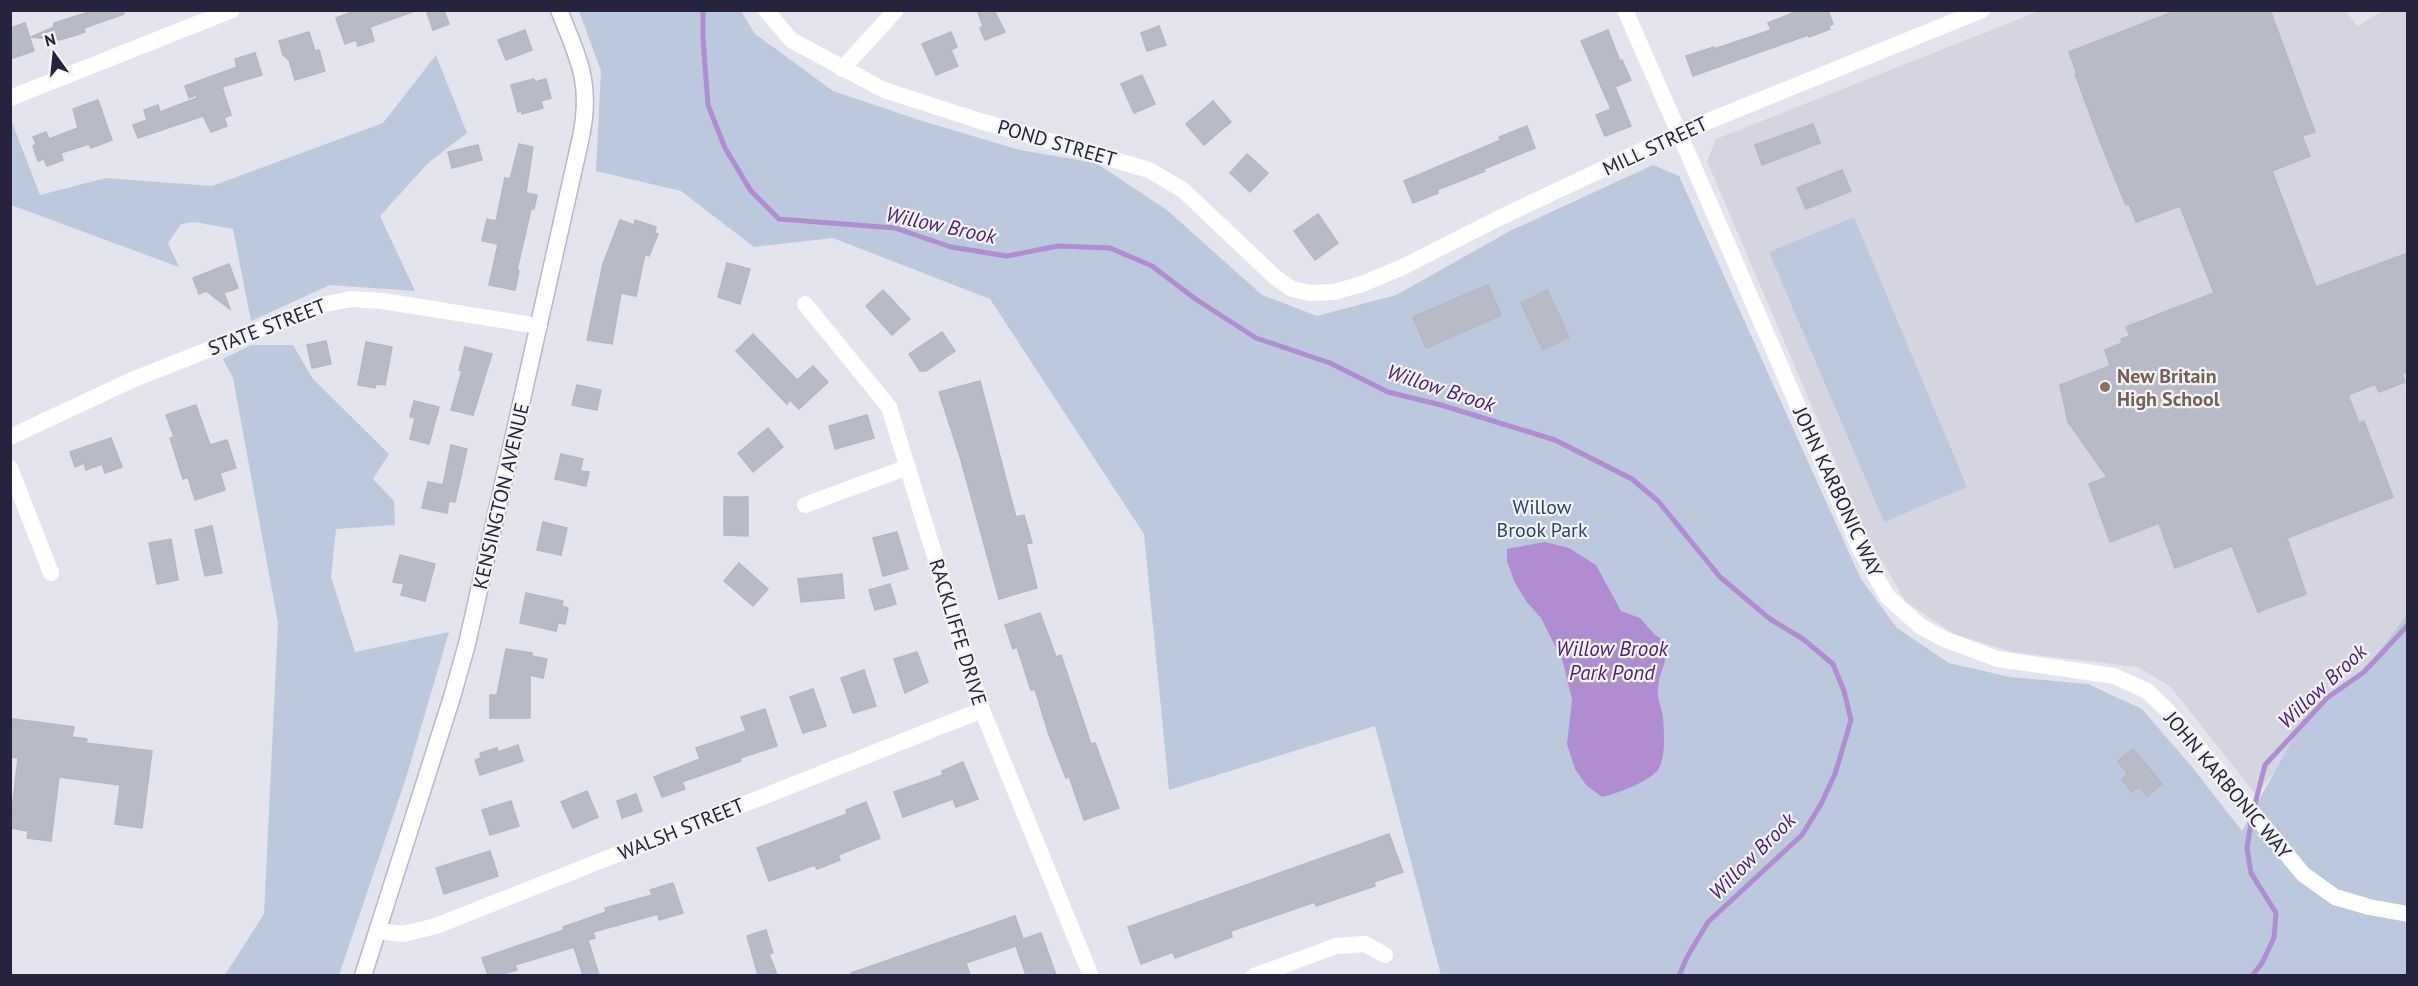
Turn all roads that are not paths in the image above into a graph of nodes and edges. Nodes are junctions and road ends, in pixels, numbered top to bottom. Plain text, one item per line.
1 (232, 10) edge
2 (559, 10) edge
3 (766, 10) edge
4 (896, 10) edge
5 (1625, 10) edge
6 (1982, 10) edge
7 (842, 69) junction
8 (10, 98) edge
9 (1678, 133) junction
10 (1334, 292) joint
11 (805, 304) dead end
12 (539, 327) junction
13 (10, 437) edge
14 (908, 467) junction
15 (10, 468) edge
16 (805, 505) dead end
17 (51, 573) dead end
18 (982, 710) junction
19 (2408, 914) edge
20 (378, 931) junction
21 (1385, 955) dead end
22 (363, 975) edge
23 (1092, 975) edge
24 (1254, 975) edge

1 - 8 street
2 - 12 street, KENSINGTON AVENUE
3 - 7 street, POND STREET
4 - 7 street
5 - 9 street, JOHN KARBONIC WAY
6 - 9 street, MILL STREET
7 - 10 street, POND STREET
9 - 10 street, MILL STREET
9 - 19 street, JOHN KARBONIC WAY
11 - 14 street, RACKLIFFE DRIVE
12 - 13 street, STATE STREET
12 - 20 street, KENSINGTON AVENUE
14 - 16 street
14 - 18 street, RACKLIFFE DRIVE
15 - 17 street
18 - 20 street, WALSH STREET
18 - 23 street, RACKLIFFE DRIVE
20 - 22 street, KENSINGTON AVENUE
21 - 24 street

